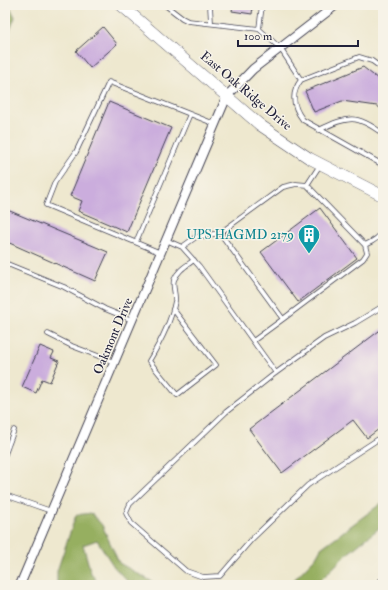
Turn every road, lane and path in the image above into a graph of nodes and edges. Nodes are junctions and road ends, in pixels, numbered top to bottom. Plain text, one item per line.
1 (121, 5) edge
2 (165, 5) edge
3 (210, 5) edge
4 (262, 5) edge
5 (336, 5) edge
6 (211, 23) junction
7 (259, 29) junction
8 (280, 48) junction
9 (383, 69) edge
10 (301, 80) junction
11 (227, 96) junction
12 (190, 114) junction
13 (215, 125) junction
14 (320, 130) junction
15 (383, 134) edge
16 (320, 165) junction
17 (383, 165) edge
18 (307, 185) junction
19 (383, 196) edge
20 (383, 230) edge
21 (220, 233) junction
22 (166, 240) junction
23 (136, 242) junction
24 (365, 245) junction
25 (182, 247) junction
26 (161, 253) junction
27 (194, 260) junction
28 (5, 263) edge
29 (383, 306) edge
30 (173, 309) junction
31 (283, 319) junction
32 (132, 320) junction
33 (48, 334) dead end
34 (253, 341) junction
35 (115, 362) junction
36 (276, 373) junction
37 (14, 430) dead end
38 (383, 436) edge
39 (5, 454) edge
40 (5, 495) edge
41 (52, 511) junction
42 (383, 579) edge
43 (20, 585) edge
44 (375, 585) edge

1 - 11 main road, East Oak Ridge Drive
2 - 6 lane
3 - 6 lane
4 - 7 lane
5 - 8 street
6 - 7 lane
7 - 8 lane
8 - 10 lane
8 - 11 street
9 - 10 lane
10 - 14 lane
11 - 13 street, Oakmont Drive
11 - 16 main road, East Oak Ridge Drive
12 - 13 lane
12 - 23 lane
12 - 23 lane
13 - 22 street, Oakmont Drive
14 - 15 lane
14 - 17 lane
16 - 18 lane
16 - 19 main road, East Oak Ridge Drive
18 - 21 lane
18 - 24 lane
20 - 24 lane
21 - 25 lane
21 - 31 lane
22 - 25 lane
22 - 26 street, Oakmont Drive
23 - 26 lane
24 - 31 lane
25 - 27 lane
26 - 32 street, Oakmont Drive
27 - 30 lane
27 - 34 lane
28 - 32 lane
29 - 36 lane
30 - 30 lane
31 - 34 lane
32 - 35 street, Oakmont Drive
33 - 35 lane
34 - 36 lane
35 - 41 street, Oakmont Drive
36 - 38 lane
37 - 39 lane
40 - 41 lane
41 - 43 street, Oakmont Drive
42 - 44 lane

